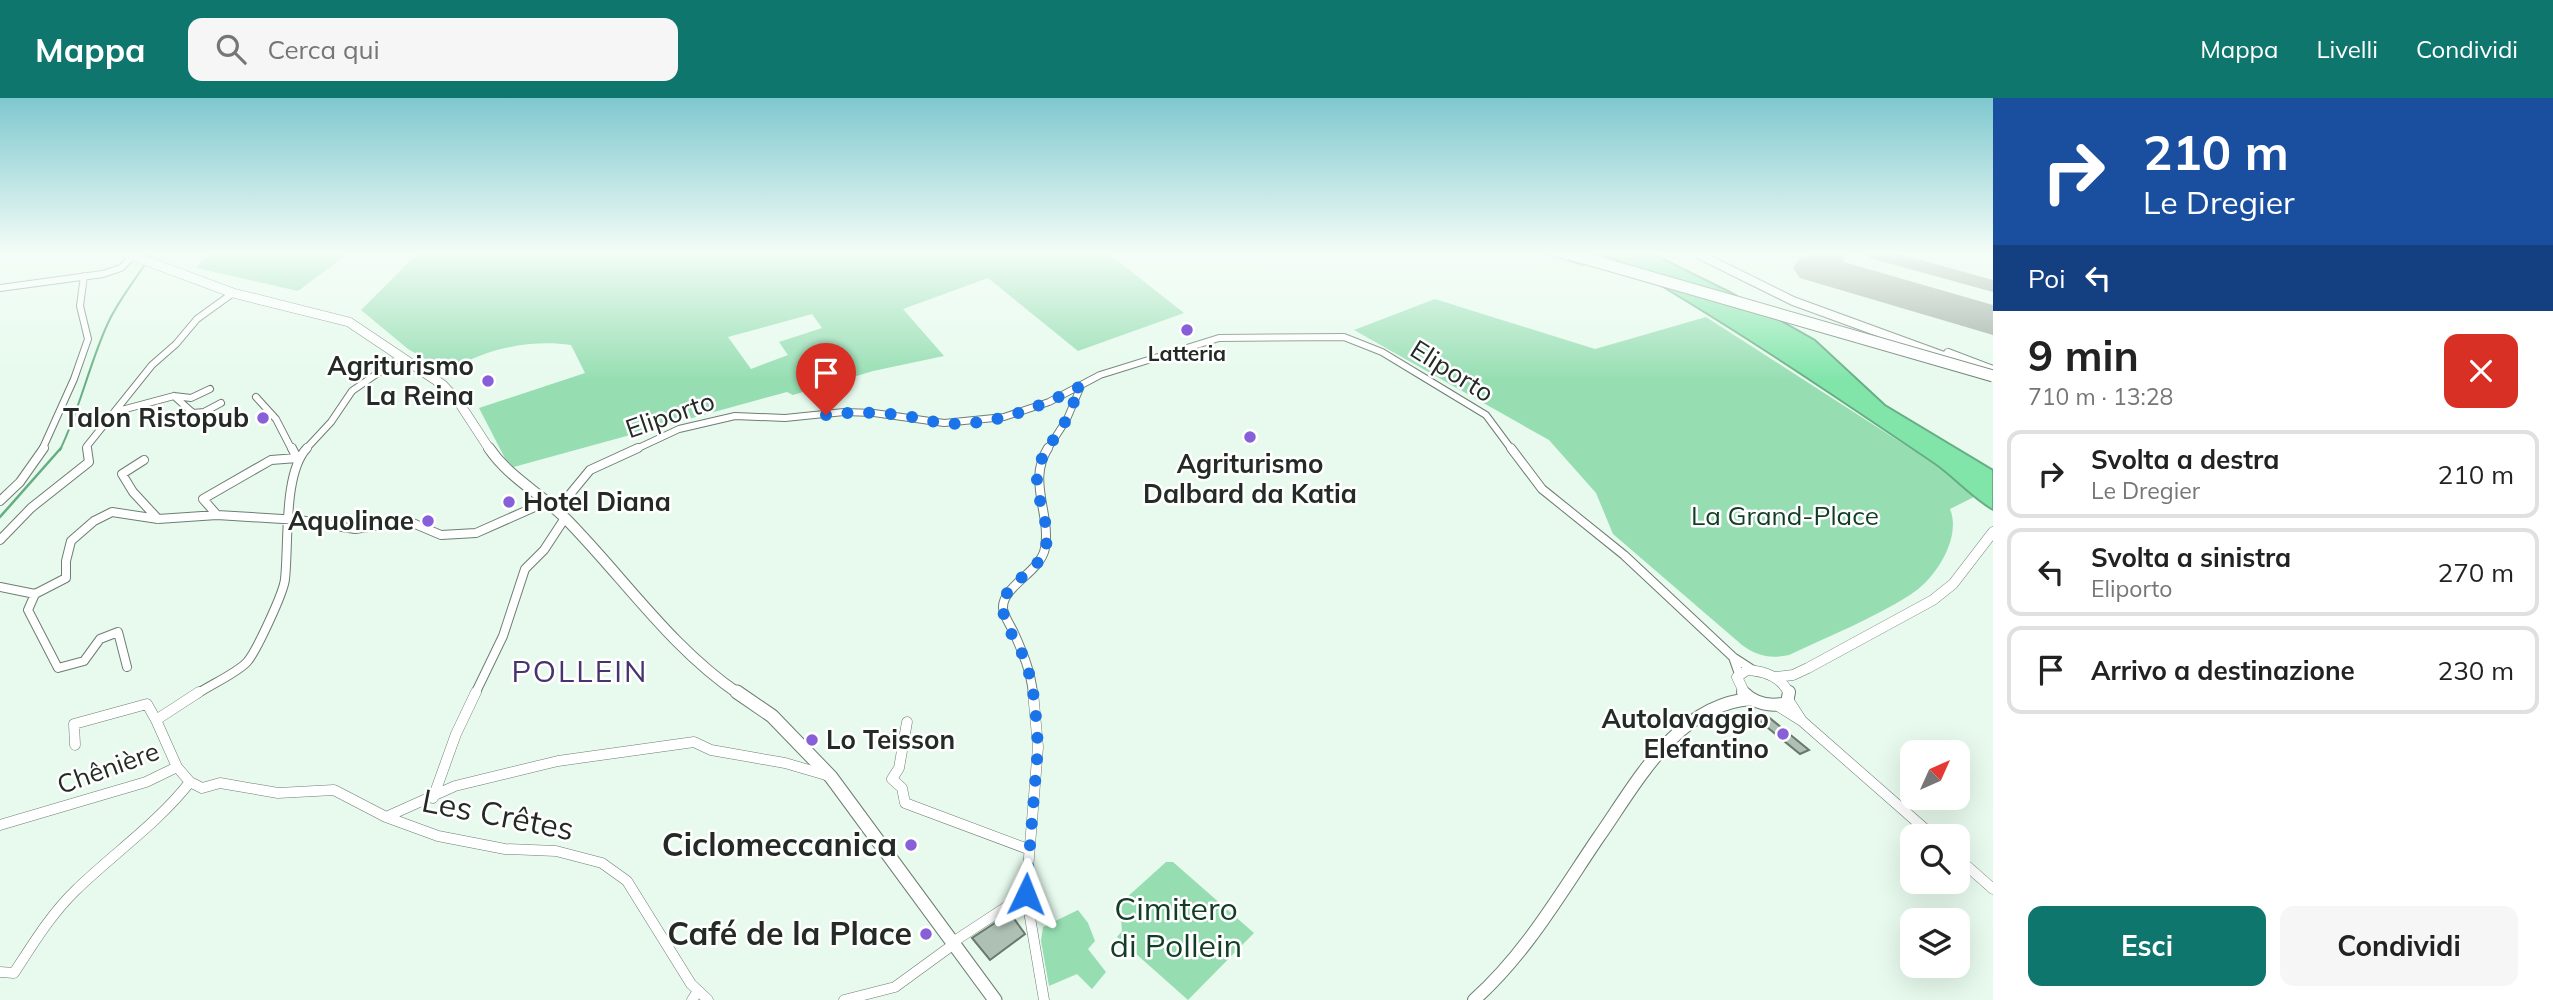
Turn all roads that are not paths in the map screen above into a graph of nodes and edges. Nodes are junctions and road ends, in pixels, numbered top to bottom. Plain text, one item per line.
1 (81, 296) edge
2 (229, 296) edge
3 (245, 296) edge
4 (1702, 296) edge
5 (1712, 296) edge
6 (1783, 296) edge
7 (1865, 328) junction
8 (401, 357) junction
9 (1993, 370) edge
10 (1993, 379) edge
11 (1081, 386) junction
12 (210, 388) dead end
13 (174, 396) junction
14 (256, 397) dead end
15 (221, 403) dead end
16 (118, 411) junction
17 (297, 458) junction
18 (144, 460) dead end
19 (0, 501) edge
20 (556, 510) junction
21 (217, 515) junction
22 (158, 519) junction
23 (287, 520) junction
24 (1990, 537) edge
25 (0, 540) edge
26 (0, 587) edge
27 (35, 594) junction
28 (1733, 656) junction
29 (127, 667) dead end
30 (1753, 670) junction
31 (1739, 674) junction
32 (1793, 675) junction
33 (1774, 677) junction
34 (1739, 687) junction
35 (1786, 687) junction
36 (1751, 699) junction
37 (1731, 700) junction
38 (1783, 704) junction
39 (156, 720) junction
40 (907, 722) dead end
41 (75, 745) dead end
42 (177, 767) junction
43 (831, 777) junction
44 (190, 782) junction
45 (433, 798) junction
46 (386, 817) junction
47 (1919, 824) edge
48 (0, 825) edge
49 (1028, 849) junction
50 (1970, 869) edge
51 (1993, 889) edge
52 (1026, 894) junction
53 (953, 943) junction
54 (0, 972) edge
55 (695, 995) edge
56 (708, 1000) edge
57 (844, 1000) edge
58 (995, 1000) edge
59 (1044, 1000) edge
60 (1474, 1000) edge

1 - 19 street
2 - 16 street
3 - 8 main road
4 - 10 highway, bridge
5 - 10 highway, bridge
6 - 7 street
7 - 9 street
7 - 10 street
8 - 17 street
8 - 20 main road
11 - 20 street, Eliporto
11 - 28 street, Eliporto
11 - 49 street
12 - 13 street
13 - 15 street
13 - 16 street
14 - 17 street
16 - 25 street
17 - 21 street
17 - 23 street, Chênière
18 - 22 street
20 - 23 street
20 - 43 main road
20 - 45 street, Eliporto
21 - 22 street
21 - 23 street
22 - 27 street
23 - 39 street, Chênière
24 - 32 street
26 - 27 street
27 - 29 street
28 - 30 street, Eliporto
28 - 31 street, Eliporto
30 - 31 street
30 - 33 street
31 - 34 street
32 - 33 street
32 - 35 street
33 - 35 street
34 - 36 street
34 - 37 street
35 - 38 street
36 - 37 street
36 - 38 street
37 - 60 street
38 - 47 street
39 - 41 street
39 - 42 street, Chênière
40 - 49 street
42 - 44 street
42 - 48 street, Chênière
43 - 45 street
43 - 53 main road
44 - 46 street, Les Crêtes
44 - 54 street
45 - 46 street
46 - 55 street, Les Crêtes
49 - 52 street
50 - 51 street
52 - 53 street
52 - 59 street
53 - 57 street
53 - 58 main road
55 - 56 street, Les Crêtes

